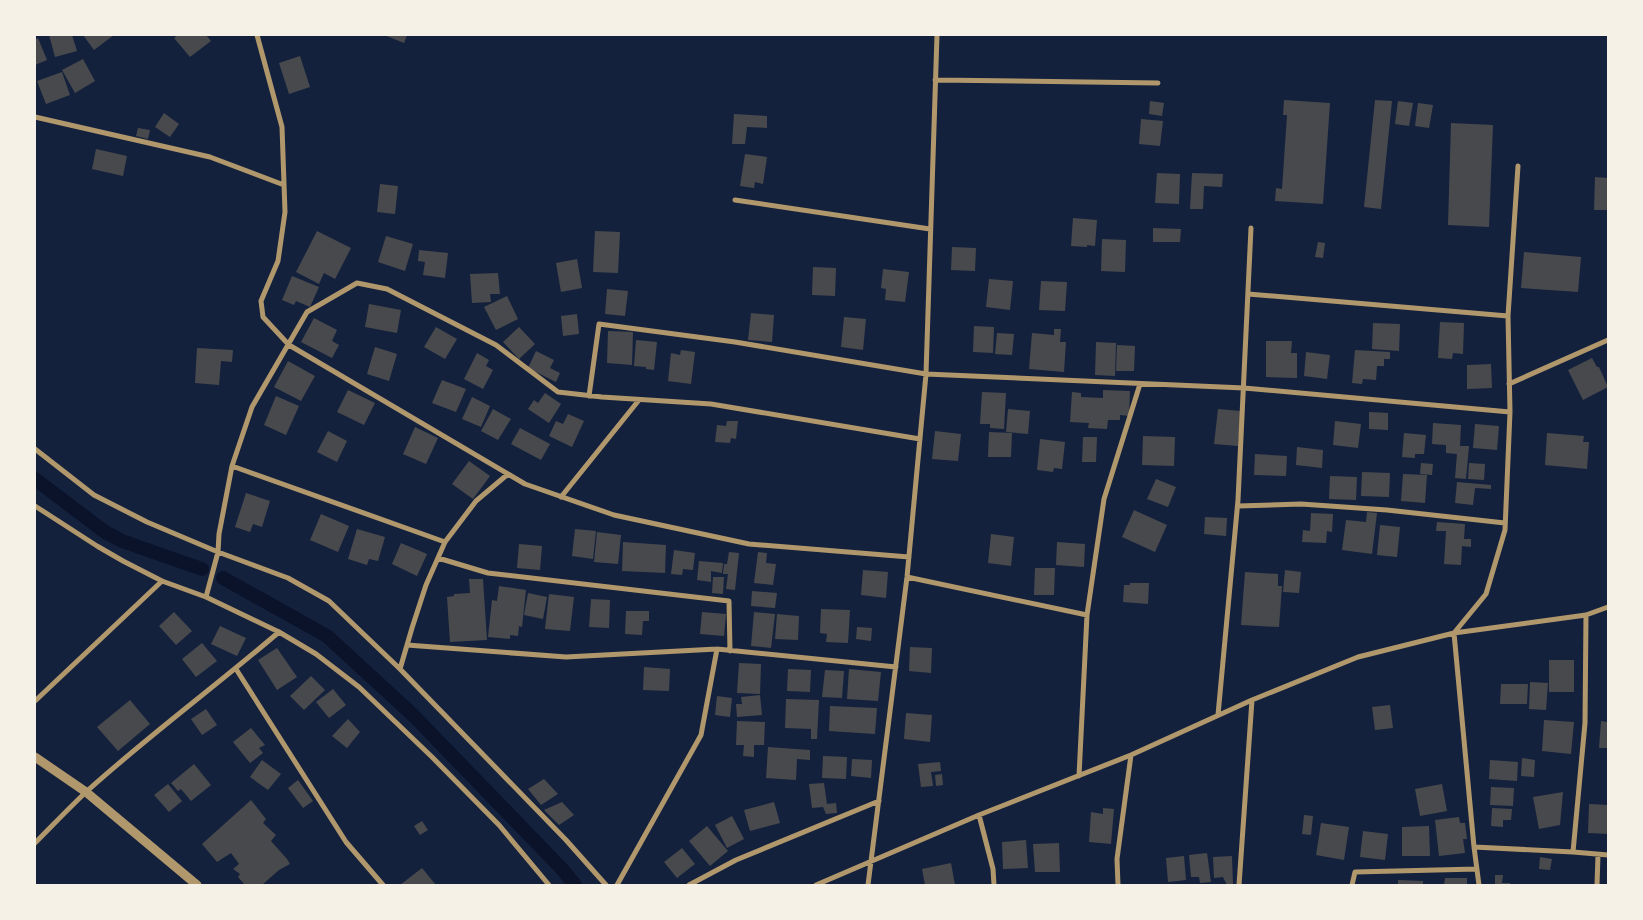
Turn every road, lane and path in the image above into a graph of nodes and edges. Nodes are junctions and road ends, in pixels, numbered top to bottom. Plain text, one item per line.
1 (257, 35) edge
2 (937, 35) edge
3 (935, 80) junction
4 (1158, 83) dead end
5 (35, 117) edge
6 (1518, 166) dead end
7 (284, 184) junction
8 (735, 200) dead end
9 (1251, 228) dead end
10 (930, 229) junction
11 (1248, 294) junction
12 (1508, 316) junction
13 (1608, 340) edge
14 (289, 345) junction
15 (926, 374) junction
16 (1140, 384) junction
17 (1509, 384) junction
18 (1244, 388) junction
19 (589, 396) junction
20 (639, 400) junction
21 (1510, 412) junction
22 (920, 438) junction
23 (35, 449) edge
24 (232, 466) junction
25 (508, 474) junction
26 (561, 497) junction
27 (35, 506) edge
28 (1238, 506) junction
29 (1505, 523) junction
30 (445, 542) junction
31 (218, 552) junction
32 (909, 557) junction
33 (438, 558) junction
34 (907, 577) junction
35 (162, 581) junction
36 (206, 597) junction
37 (1608, 607) edge
38 (1087, 615) junction
39 (1586, 615) junction
40 (279, 632) junction
41 (1454, 633) junction
42 (407, 645) junction
43 (717, 650) junction
44 (730, 651) junction
45 (896, 667) junction
46 (236, 668) junction
47 (400, 669) junction
48 (1252, 700) junction
49 (35, 701) edge
50 (1218, 715) junction
51 (1131, 755) junction
52 (35, 757) edge
53 (1080, 776) junction
54 (86, 792) junction
55 (878, 802) junction
56 (979, 816) junction
57 (35, 843) edge
58 (1474, 847) junction
59 (1573, 852) junction
60 (1598, 855) junction
61 (1608, 855) edge
62 (871, 861) junction
63 (1477, 869) junction
64 (197, 885) edge
65 (382, 885) edge
66 (549, 885) edge
67 (606, 885) edge
68 (617, 885) edge
69 (689, 885) edge
70 (816, 885) edge
71 (868, 885) edge
72 (994, 885) edge
73 (1118, 885) edge
74 (1239, 885) edge
75 (1352, 885) edge
76 (1480, 885) edge
77 (1596, 885) edge

1 - 7 street
2 - 3 street
3 - 4 street
3 - 10 street
5 - 7 street
6 - 12 street
7 - 14 street
8 - 10 street
9 - 11 street
10 - 15 street
11 - 12 street
11 - 18 street
12 - 17 street
13 - 17 street
14 - 19 street
14 - 24 street
14 - 25 street
15 - 16 street
15 - 19 street
15 - 22 street
16 - 18 street
16 - 38 street
17 - 21 street
18 - 21 street
18 - 28 street
19 - 20 street
20 - 22 street
20 - 26 street
21 - 29 street
22 - 32 street
23 - 31 street
24 - 30 street
24 - 31 street
25 - 26 street
25 - 30 street
26 - 32 street
27 - 35 street
28 - 29 street
28 - 50 street
29 - 41 street
30 - 33 street
31 - 36 street
31 - 47 street
32 - 34 street
33 - 42 street
33 - 44 street
34 - 38 street
34 - 45 street
35 - 36 street
35 - 49 street
36 - 40 street
37 - 39 street
38 - 53 street
39 - 41 street
39 - 59 street
40 - 46 street
40 - 66 street
41 - 48 street
41 - 58 street
42 - 43 street
42 - 47 street
43 - 44 street
43 - 68 street
44 - 45 street
45 - 55 street
46 - 54 street
46 - 65 street
47 - 67 street
48 - 50 street
48 - 74 street
50 - 51 street
51 - 53 street
51 - 73 street
52 - 54 street
53 - 56 street
54 - 57 street
54 - 64 street
55 - 62 street
55 - 69 street
56 - 62 street
56 - 72 street
58 - 59 street
58 - 63 street
59 - 60 street
60 - 61 street
60 - 77 street
62 - 70 street
62 - 71 street
63 - 75 street
63 - 76 street

